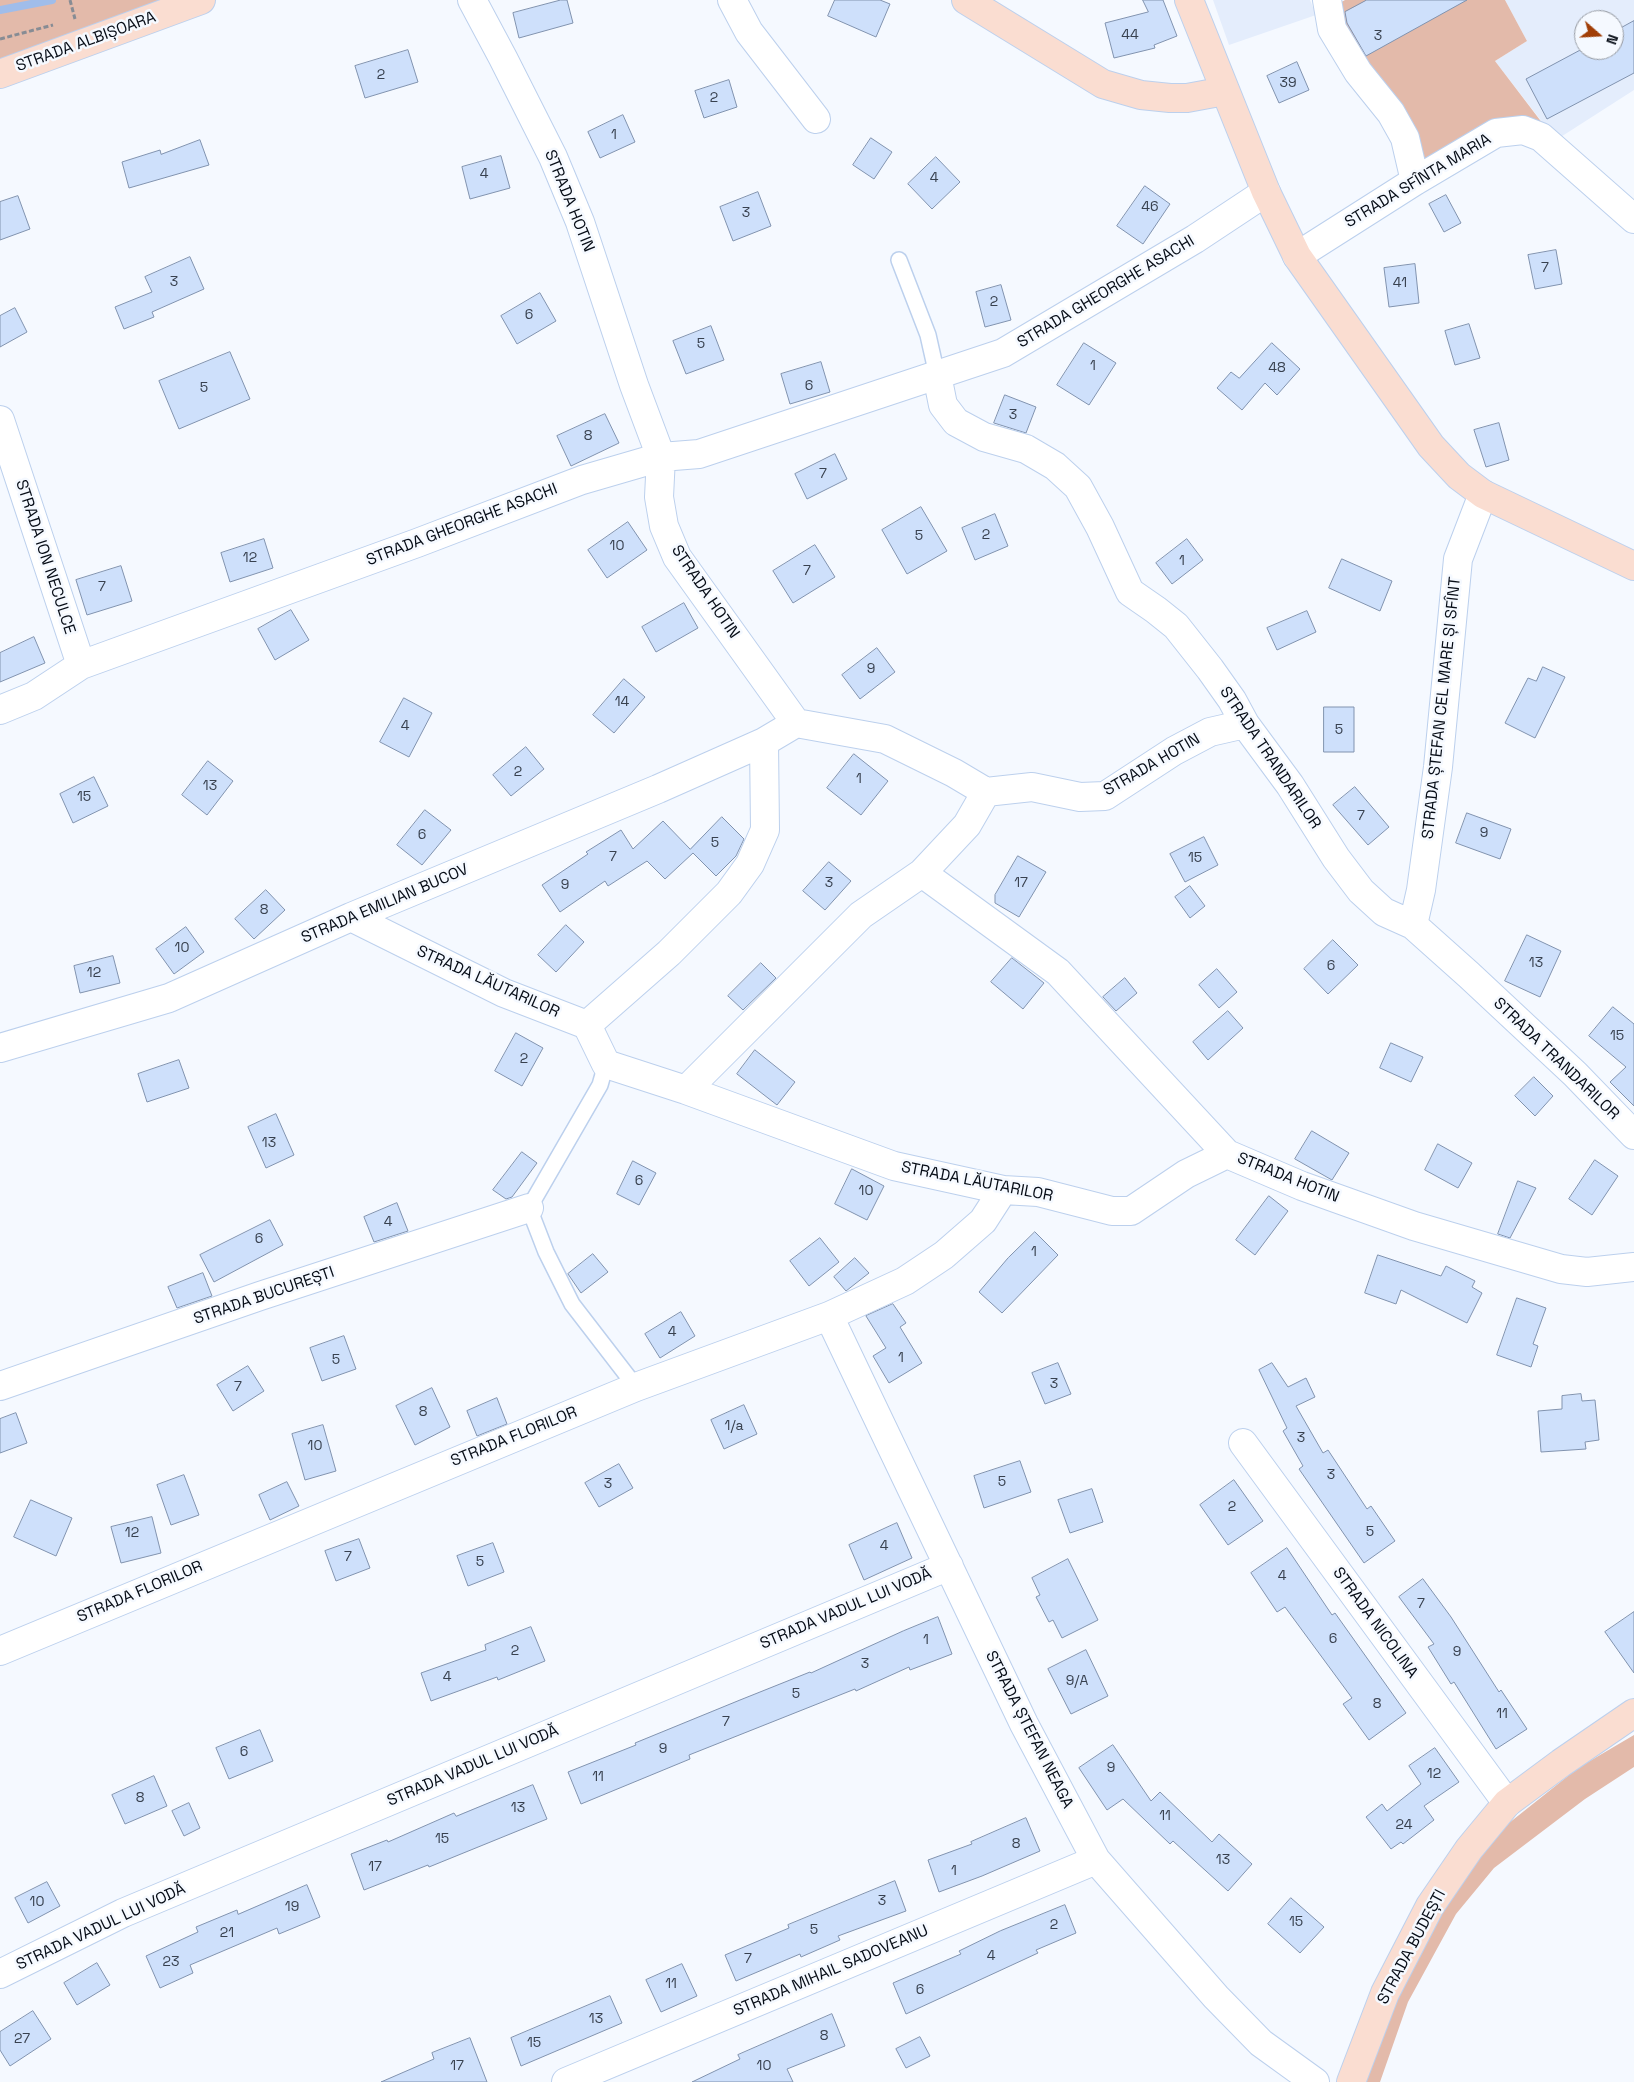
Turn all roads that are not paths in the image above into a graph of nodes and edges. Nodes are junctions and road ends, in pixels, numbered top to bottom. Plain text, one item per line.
1 (200, 0) edge
2 (472, 0) edge
3 (732, 0) edge
4 (966, 0) edge
5 (1190, 0) edge
6 (1327, 0) edge
7 (0, 74) edge
8 (1225, 91) junction
9 (816, 119) dead end
10 (1415, 181) junction
11 (1266, 192) junction
12 (1634, 219) edge
13 (1297, 256) junction
14 (899, 260) dead end
15 (937, 375) junction
16 (0, 420) edge
17 (661, 457) junction
18 (1483, 494) junction
19 (1634, 566) edge
20 (81, 665) junction
21 (0, 710) edge
22 (796, 723) junction
23 (1245, 724) junction
24 (764, 742) junction
25 (986, 792) junction
26 (922, 873) junction
27 (351, 917) junction
28 (1413, 925) junction
29 (587, 1025) junction
30 (0, 1048) edge
31 (606, 1064) junction
32 (686, 1090) junction
33 (1634, 1135) edge
34 (1227, 1154) junction
35 (1002, 1190) junction
36 (529, 1208) junction
37 (1634, 1267) edge
38 (829, 1316) junction
39 (0, 1386) edge
40 (636, 1387) junction
41 (1243, 1444) dead end
42 (948, 1566) junction
43 (0, 1651) edge
44 (1634, 1713) edge
45 (1507, 1804) junction
46 (1096, 1860) junction
47 (0, 1974) edge
48 (566, 2082) edge
49 (1314, 2082) edge
50 (1351, 2082) edge

1 - 7 street, STRADA ALBIȘOARA
2 - 17 street, STRADA HOTIN
3 - 9 street
4 - 8 street
5 - 8 street
6 - 10 street
8 - 11 street
10 - 12 street, STRADA SFÎNTA MARIA
10 - 13 street, STRADA SFÎNTA MARIA
11 - 13 street
11 - 15 street, STRADA GHEORGHE ASACHI
13 - 18 street
14 - 15 lane
15 - 17 street, STRADA GHEORGHE ASACHI
15 - 23 street, STRADA TRANDARILOR
16 - 20 street, STRADA ION NECULCE
17 - 20 street, STRADA GHEORGHE ASACHI
17 - 22 street, STRADA HOTIN
18 - 19 street
18 - 28 street, STRADA ȘTEFAN CEL MARE ȘI SFÎNT
20 - 21 street, STRADA GHEORGHE ASACHI
22 - 24 street, STRADA EMILIAN BUCOV
22 - 25 street
23 - 25 street, STRADA HOTIN
23 - 28 street, STRADA TRANDARILOR
24 - 27 street, STRADA EMILIAN BUCOV
24 - 29 street
25 - 26 street
26 - 32 street
26 - 34 street, STRADA HOTIN
27 - 29 street, STRADA LĂUTARILOR
27 - 30 street, STRADA EMILIAN BUCOV
28 - 33 street, STRADA TRANDARILOR
29 - 31 street
31 - 32 street, STRADA LĂUTARILOR
31 - 36 lane
32 - 35 street, STRADA LĂUTARILOR
34 - 35 street, STRADA LĂUTARILOR
34 - 37 street, STRADA HOTIN
35 - 38 street, STRADA FLORILOR
36 - 39 street, STRADA BUCUREȘTI
36 - 40 lane
38 - 40 street, STRADA FLORILOR
38 - 42 street, STRADA ȘTEFAN NEAGA
40 - 43 street, STRADA FLORILOR
41 - 45 street, STRADA NICOLINA
42 - 46 street, STRADA ȘTEFAN NEAGA
42 - 47 street, STRADA VADUL LUI VODĂ
44 - 45 street, STRADA BUDEȘTI
45 - 50 street, STRADA BUDEȘTI
46 - 48 street, STRADA MIHAIL SADOVEANU
46 - 49 street, STRADA ȘTEFAN NEAGA

